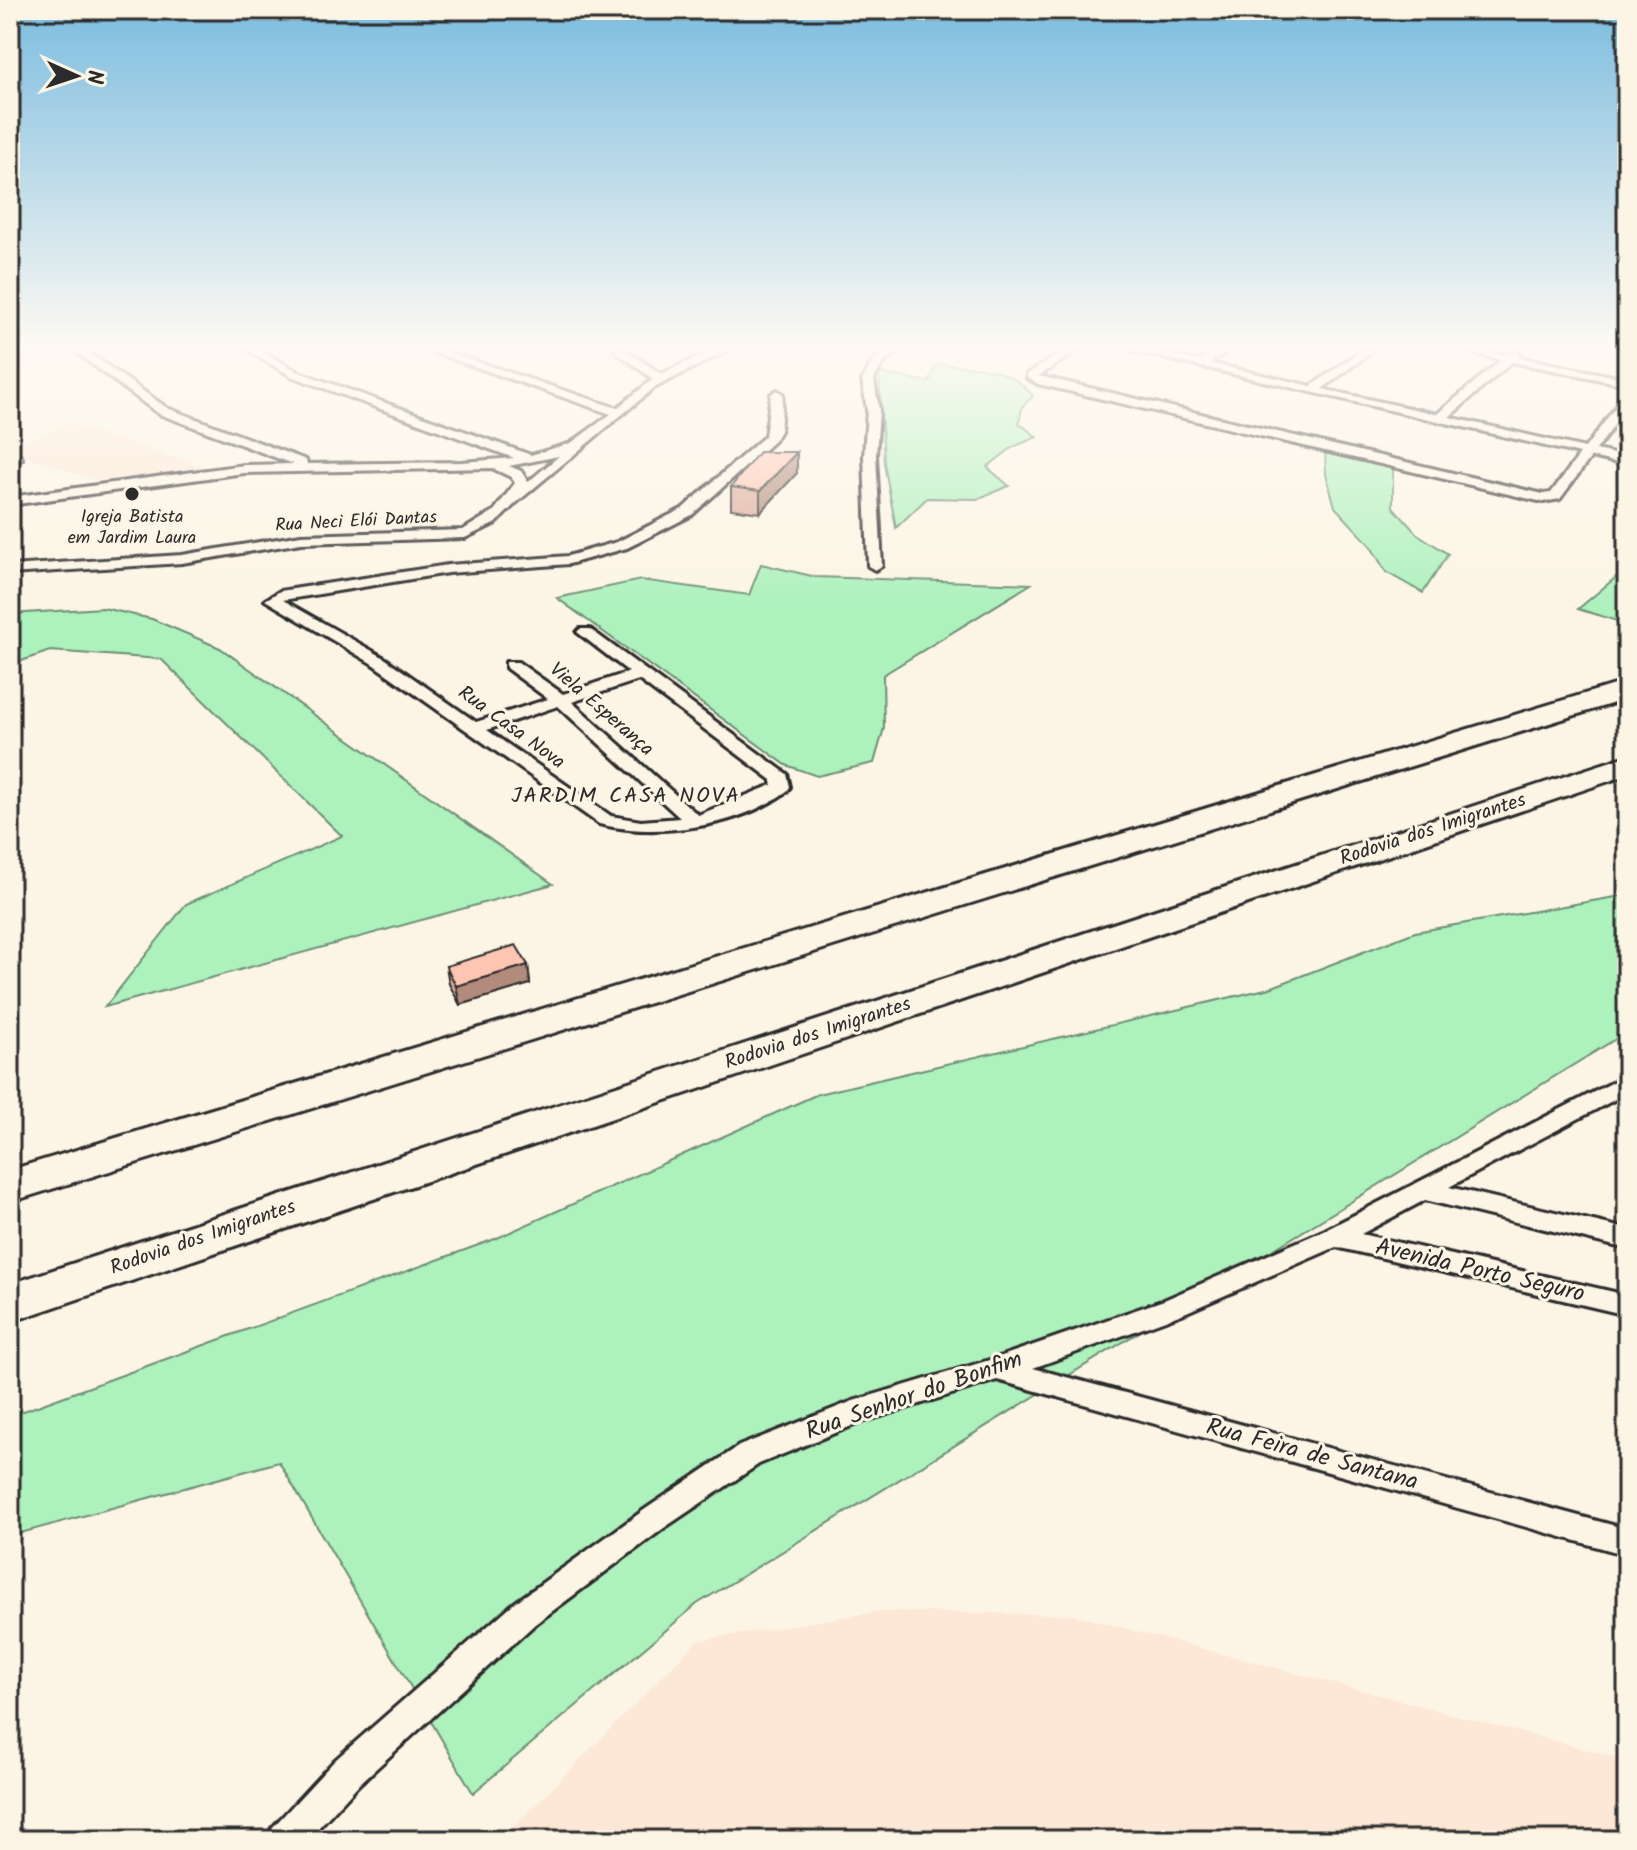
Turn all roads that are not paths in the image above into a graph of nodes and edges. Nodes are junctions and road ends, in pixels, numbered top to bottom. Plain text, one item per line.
1 (229, 436) edge
2 (467, 436) edge
3 (591, 436) edge
4 (771, 436) edge
5 (871, 436) edge
6 (1275, 436) edge
7 (1515, 436) edge
8 (1601, 436) edge
9 (588, 439) junction
10 (1589, 453) junction
11 (527, 458) junction
12 (1627, 461) edge
13 (494, 464) junction
14 (309, 467) junction
15 (10, 501) edge
16 (512, 502) junction
17 (452, 549) junction
18 (875, 566) dead end
19 (10, 570) edge
20 (585, 632) dead end
21 (512, 665) dead end
22 (643, 673) junction
23 (1627, 690) edge
24 (561, 700) junction
25 (475, 728) junction
26 (1627, 765) edge
27 (695, 822) junction
28 (1627, 1083) edge
29 (10, 1186) edge
30 (1426, 1191) junction
31 (1334, 1237) junction
32 (1627, 1239) edge
33 (10, 1303) edge
34 (1627, 1305) edge
35 (997, 1369) junction
36 (1627, 1542) edge
37 (284, 1840) edge

1 - 14 street
2 - 11 street
3 - 9 street
4 - 17 street
5 - 18 street
6 - 10 street
7 - 10 street
8 - 10 street
9 - 11 street
9 - 16 street
10 - 12 street
11 - 13 street
13 - 14 street
13 - 16 street
14 - 15 street
16 - 17 street
17 - 19 street, Rua Neci Elói Dantas
17 - 25 street, Rua Casa Nova
20 - 22 street, Rua Casa Nova
21 - 24 street, Viela Esperança
22 - 24 street
22 - 27 street, Rua Casa Nova
23 - 29 highway
24 - 25 street
24 - 27 street, Viela Esperança
25 - 27 street, Rua Casa Nova
26 - 33 highway, Rodovia dos Imigrantes
28 - 30 street, Rua Senhor do Bonfim
30 - 31 street, Rua Senhor do Bonfim
30 - 32 street
31 - 34 street, Avenida Porto Seguro
31 - 35 street, Rua Senhor do Bonfim
35 - 36 street, Rua Feira de Santana
35 - 37 street, Rua Senhor do Bonfim

